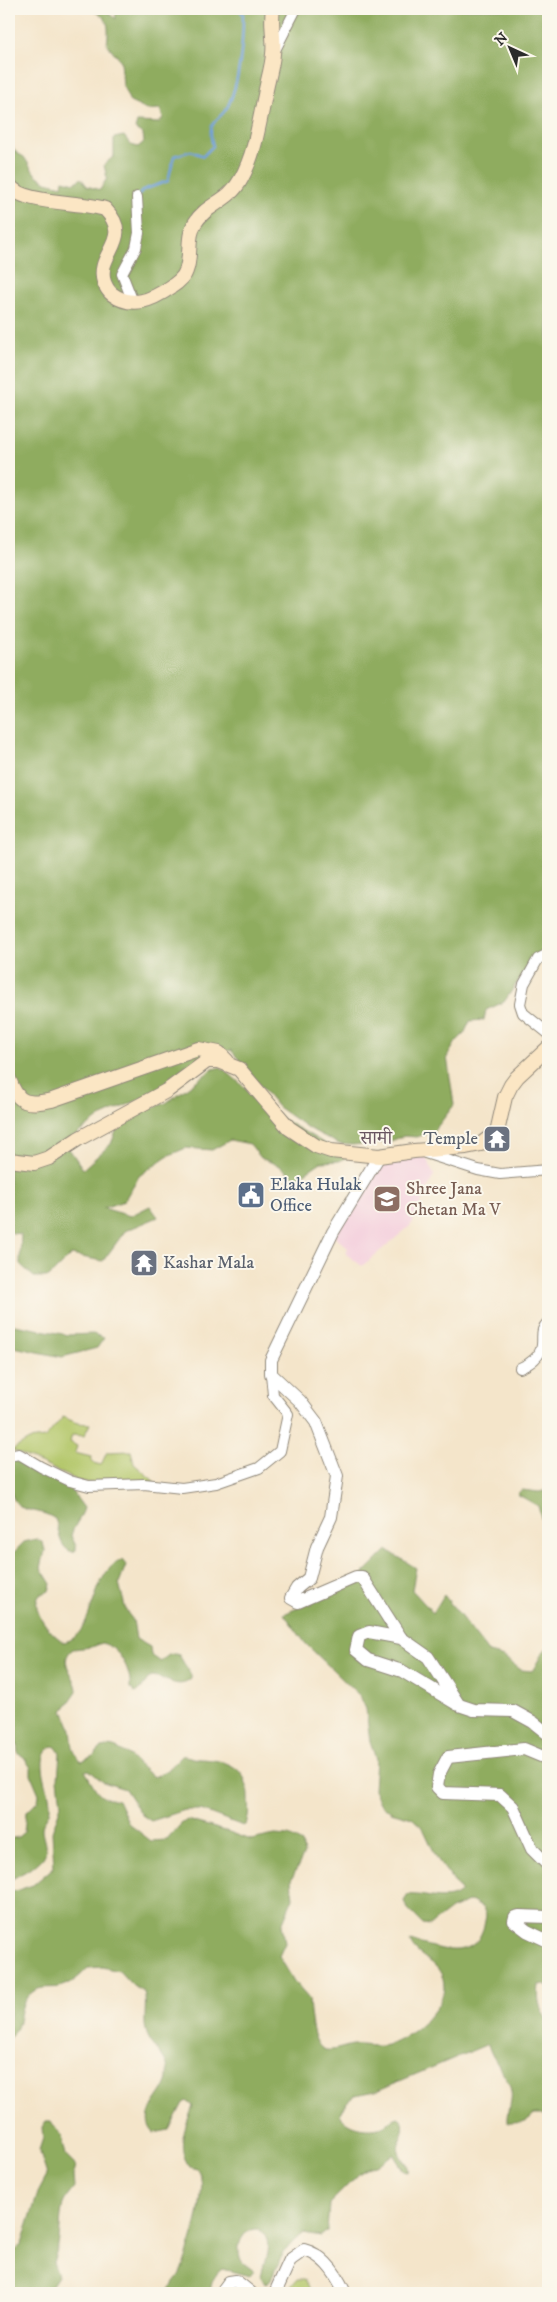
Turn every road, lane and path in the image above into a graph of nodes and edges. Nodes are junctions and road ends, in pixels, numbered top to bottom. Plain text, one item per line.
1 (273, 9) edge
2 (296, 9) edge
3 (273, 53) junction
4 (9, 184) edge
5 (137, 197) dead end
6 (133, 302) junction
7 (548, 954) edge
8 (548, 1033) edge
9 (548, 1048) edge
10 (230, 1064) junction
11 (9, 1079) edge
12 (414, 1151) junction
13 (379, 1156) junction
14 (9, 1160) edge
15 (548, 1170) edge
16 (548, 1322) edge
17 (520, 1368) dead end
18 (271, 1374) junction
19 (9, 1456) edge
20 (401, 1638) junction
21 (459, 1705) junction
22 (548, 1734) edge
23 (548, 1759) edge
24 (548, 1865) edge
25 (548, 1917) edge
26 (548, 1941) edge
27 (221, 2293) edge
28 (251, 2293) edge
29 (275, 2293) edge
30 (345, 2293) edge

1 - 3 main road
2 - 3 street
3 - 6 main road
4 - 6 main road
5 - 6 street
7 - 8 street
9 - 12 main road
10 - 11 main road
10 - 13 main road
10 - 14 main road
12 - 13 main road
12 - 15 street
13 - 18 street
16 - 17 street
18 - 19 street
18 - 20 street
20 - 21 street
20 - 21 street
21 - 22 street
23 - 24 street
25 - 26 street
27 - 28 street
29 - 30 street

